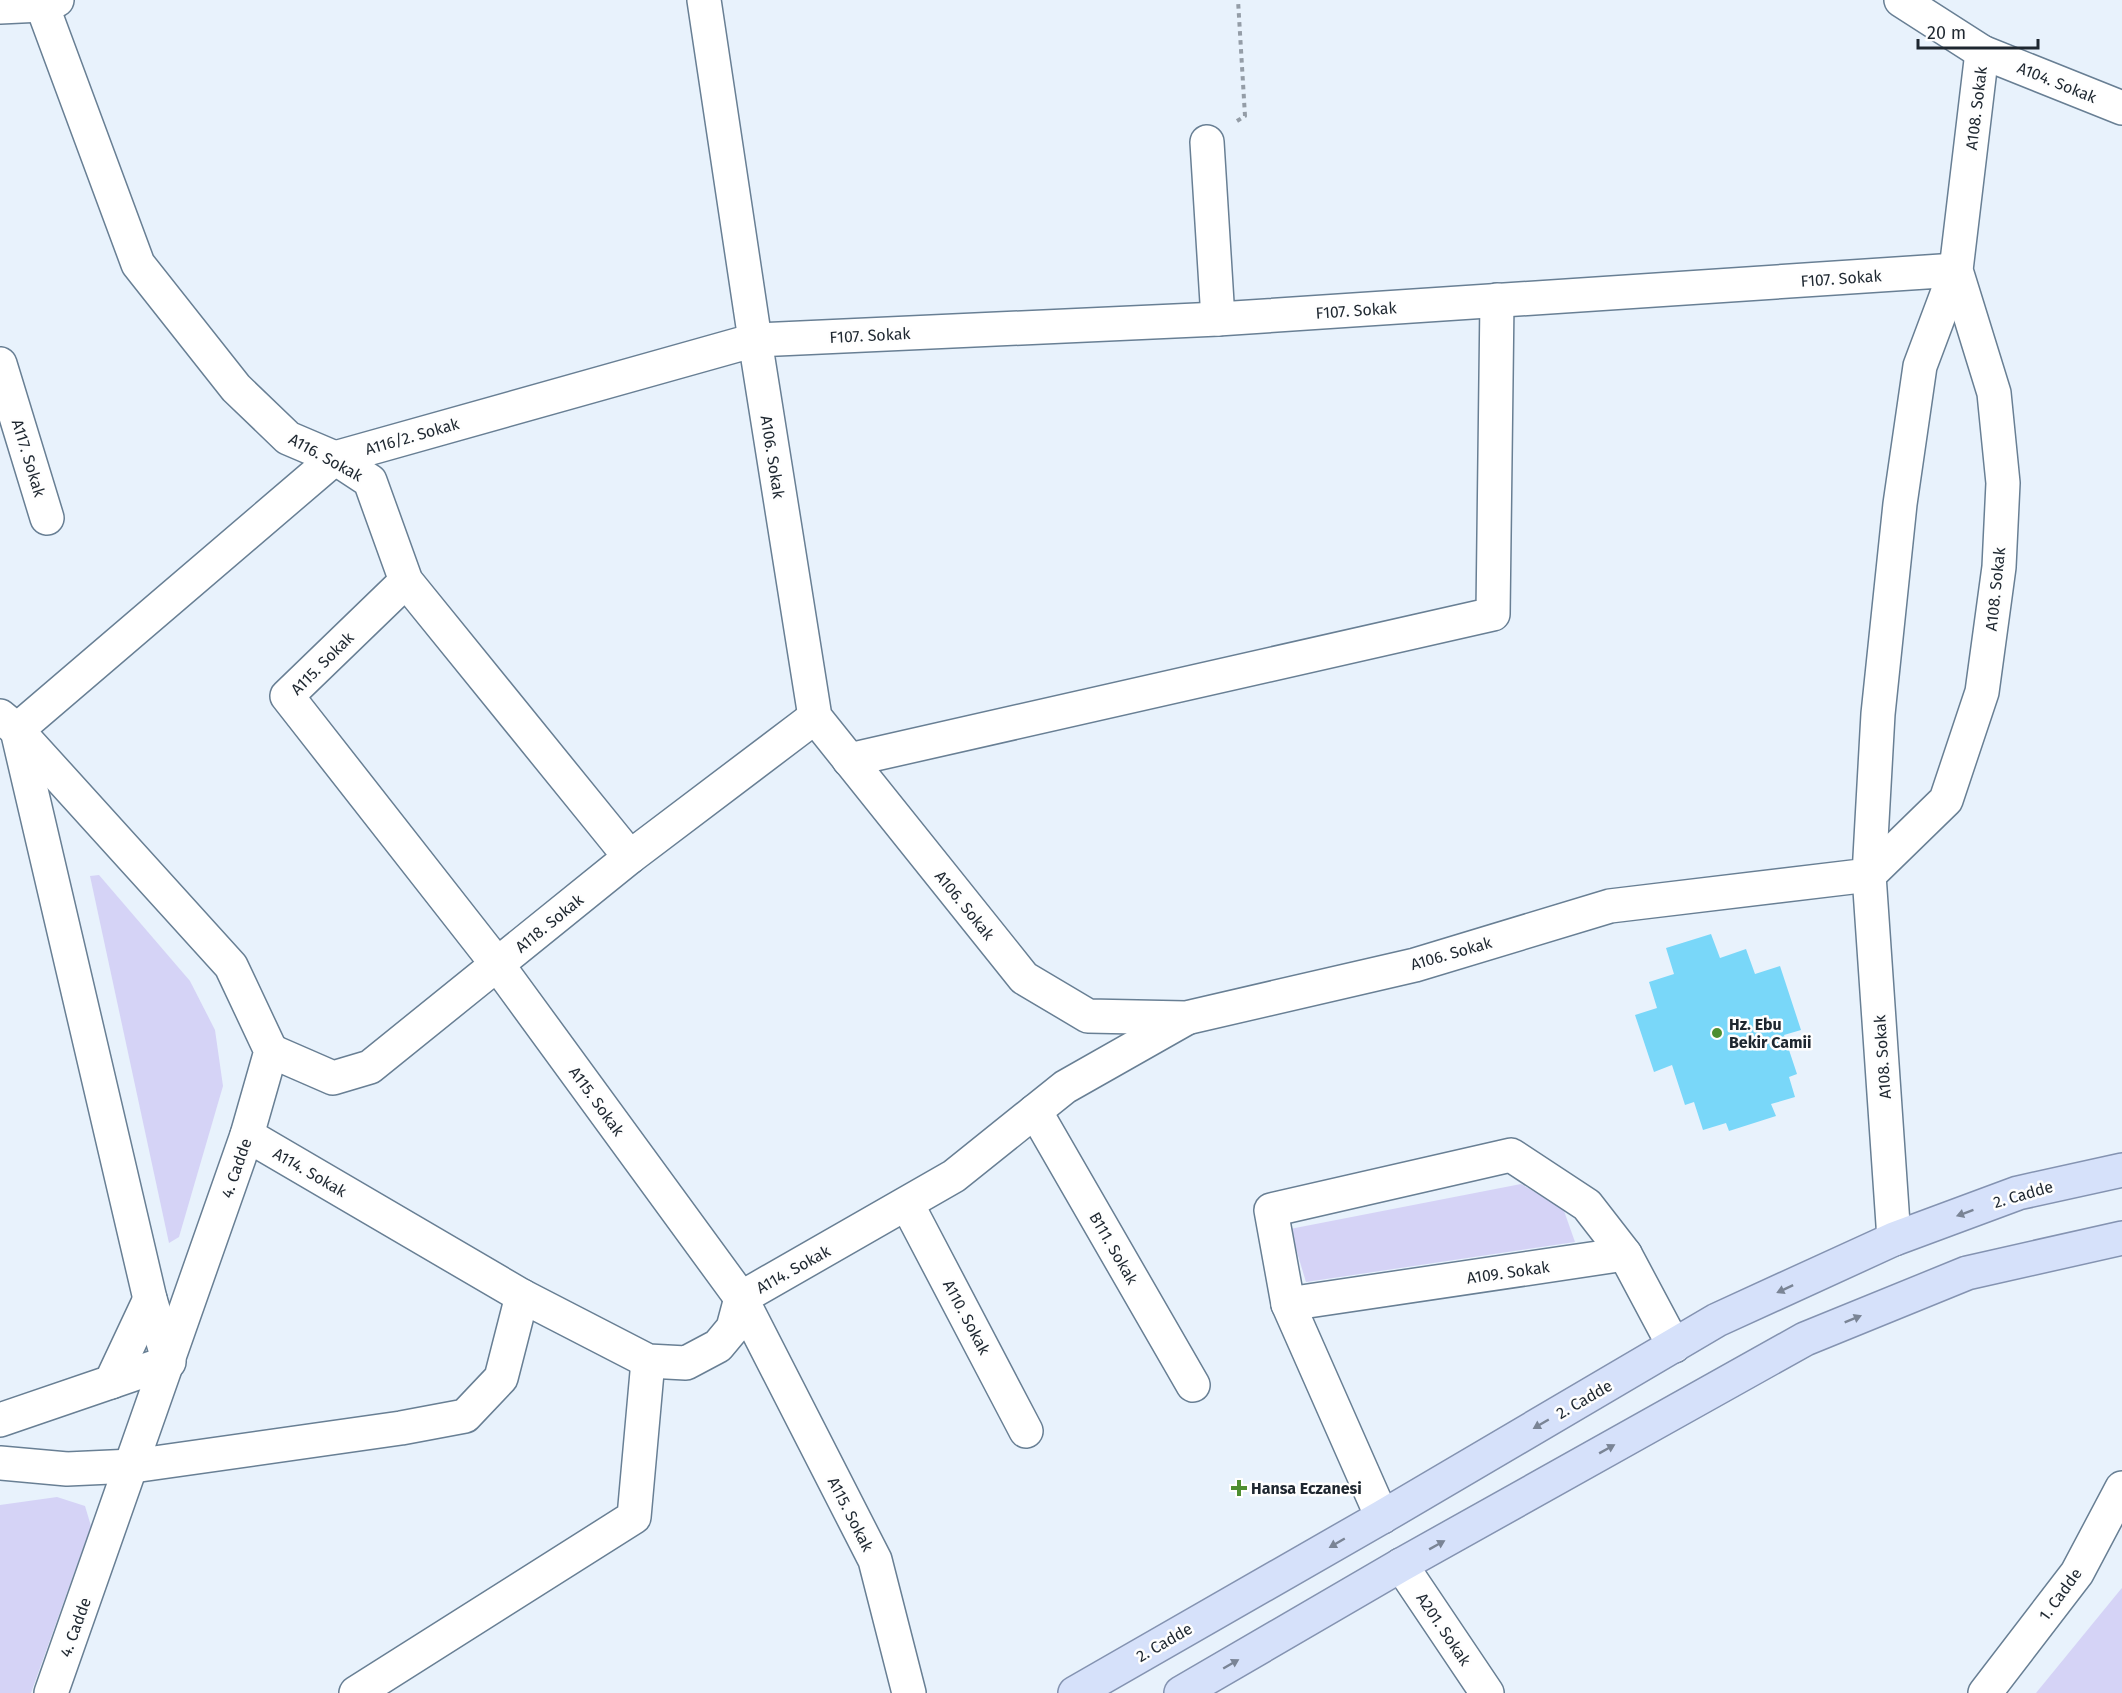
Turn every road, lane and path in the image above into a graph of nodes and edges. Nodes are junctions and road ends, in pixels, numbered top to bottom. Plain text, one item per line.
1 (704, 0) edge
2 (1238, 0) edge
3 (1900, 0) edge
4 (50, 2) edge
5 (0, 7) edge
6 (1982, 52) junction
7 (2122, 108) edge
8 (1245, 116) dead end
9 (1207, 142) dead end
10 (1956, 270) junction
11 (1497, 300) junction
12 (1218, 319) junction
13 (754, 340) junction
14 (0, 364) edge
15 (335, 458) junction
16 (47, 518) dead end
17 (406, 581) junction
18 (815, 717) junction
19 (8, 723) edge
20 (849, 760) junction
21 (630, 857) junction
22 (1869, 875) junction
23 (497, 964) junction
24 (1186, 1018) junction
25 (271, 1051) junction
26 (1035, 1111) junction
27 (247, 1136) junction
28 (2122, 1170) edge
29 (907, 1204) junction
30 (2122, 1238) edge
31 (1894, 1239) junction
32 (1625, 1254) junction
33 (522, 1296) junction
34 (741, 1298) junction
35 (150, 1299) junction
36 (1288, 1304) junction
37 (1674, 1346) junction
38 (648, 1361) junction
39 (169, 1362) junction
40 (111, 1382) junction
41 (1193, 1385) dead end
42 (0, 1420) edge
43 (1026, 1431) dead end
44 (0, 1463) edge
45 (133, 1466) junction
46 (2122, 1488) edge
47 (1382, 1517) junction
48 (1401, 1565) junction
49 (51, 1693) edge
50 (356, 1693) edge
51 (909, 1693) edge
52 (1075, 1693) edge
53 (1181, 1693) edge
54 (1487, 1693) edge
55 (1985, 1693) edge

1 - 13 street, A106. Sokak
2 - 8 path
3 - 6 street, A104. Sokak
4 - 5 street
4 - 15 street, A116. Sokak
6 - 7 street, A104. Sokak
6 - 10 street, A108. Sokak
9 - 12 street
10 - 11 street, F107. Sokak
10 - 22 street, A108. Sokak
10 - 22 street, A108. Sokak
11 - 12 street, F107. Sokak
11 - 20 street
12 - 13 street, F107. Sokak
13 - 15 street, A116/2. Sokak
13 - 18 street, A106. Sokak
14 - 16 street, A117. Sokak
15 - 17 street, A116. Sokak
15 - 19 street, A116/2. Sokak
17 - 21 street, A116. Sokak
17 - 23 street, A115. Sokak
18 - 20 street, A106. Sokak
18 - 21 street, A118. Sokak
19 - 25 street
19 - 35 street
20 - 24 street, A106. Sokak
21 - 23 street, A118. Sokak
22 - 24 street, A106. Sokak
22 - 31 street, A108. Sokak
23 - 25 street, A118. Sokak
23 - 34 street, A115. Sokak
24 - 26 street, A114. Sokak
25 - 27 street, 4. Cadde
26 - 29 street, A114. Sokak
26 - 41 street, B111. Sokak
27 - 33 street, A114. Sokak
27 - 39 street, 4. Cadde
28 -> 31 main road, 2. Cadde
29 - 34 street, A114. Sokak
29 - 43 street, A110. Sokak
48 -> 30 main road
31 -> 37 main road, 2. Cadde
32 - 36 street, A109. Sokak
32 - 36 street
32 - 37 street
33 - 38 street, A114. Sokak
33 - 45 street
34 - 38 street, A114. Sokak
34 - 51 street, A115. Sokak
35 - 39 street
35 - 40 street
36 - 47 street
37 -> 47 main road, 2. Cadde
38 - 50 street
39 - 40 street
39 - 45 street, 4. Cadde
40 - 42 street
44 - 45 street
45 - 49 street, 4. Cadde
46 - 55 street, 1. Cadde
47 -> 52 main road, 2. Cadde
53 -> 48 main road
48 - 54 street, A201. Sokak

